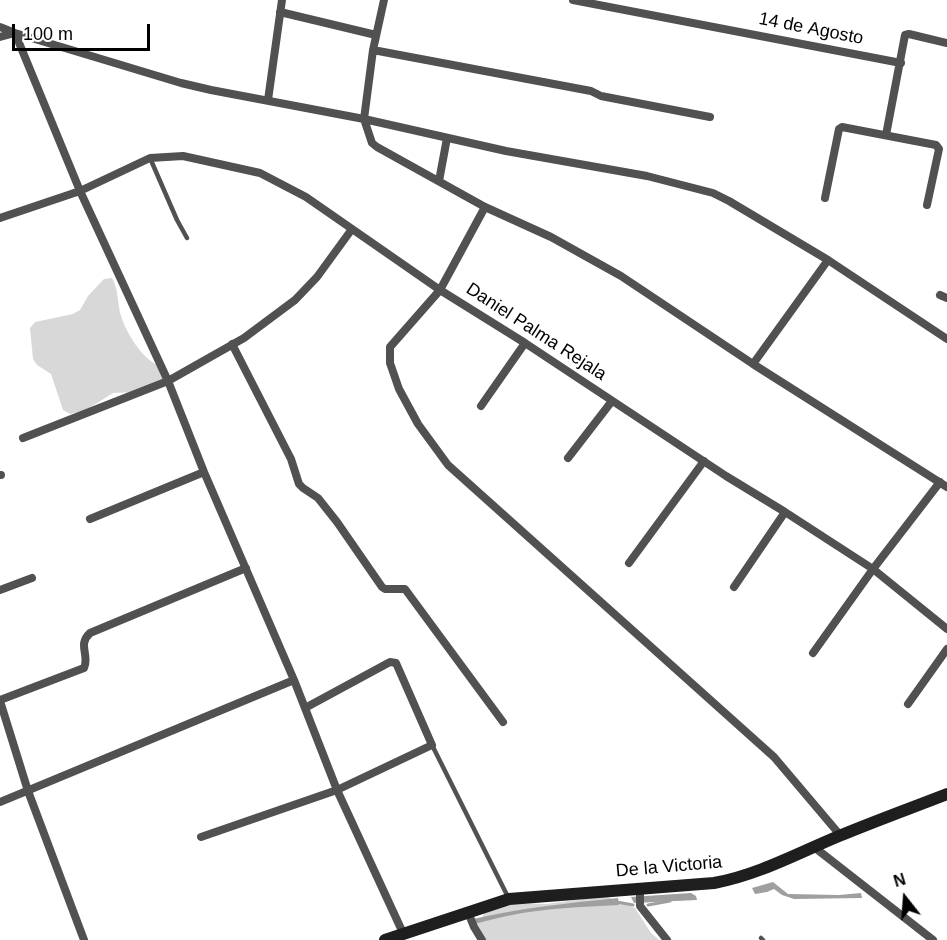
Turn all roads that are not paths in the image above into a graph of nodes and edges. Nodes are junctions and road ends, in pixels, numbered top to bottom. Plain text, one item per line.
1 (282, 0) edge
2 (384, 0) edge
3 (573, 0) edge
4 (280, 12) junction
5 (0, 27) edge
6 (15, 33) junction
7 (376, 36) junction
8 (0, 37) edge
9 (947, 43) edge
10 (373, 50) junction
11 (901, 63) junction
12 (268, 100) junction
13 (710, 117) dead end
14 (364, 119) junction
15 (886, 135) junction
16 (447, 138) junction
17 (150, 158) junction
18 (439, 181) junction
19 (80, 190) junction
20 (825, 198) dead end
21 (927, 205) dead end
22 (485, 207) junction
23 (0, 218) edge
24 (352, 229) junction
25 (188, 238) dead end
26 (828, 260) junction
27 (440, 290) junction
28 (947, 339) edge
29 (525, 343) junction
30 (232, 344) junction
31 (753, 364) junction
32 (168, 381) junction
33 (612, 401) junction
34 (481, 406) dead end
35 (23, 438) dead end
36 (568, 458) dead end
37 (704, 461) junction
38 (204, 472) junction
39 (943, 484) edge
40 (785, 512) junction
41 (90, 519) dead end
42 (629, 563) dead end
43 (246, 568) junction
44 (873, 569) junction
45 (32, 578) dead end
46 (734, 587) dead end
47 (0, 590) edge
48 (947, 630) edge
49 (947, 649) edge
50 (813, 653) dead end
51 (294, 680) junction
52 (0, 701) edge
53 (908, 704) dead end
54 (305, 708) junction
55 (503, 722) dead end
56 (432, 745) junction
57 (338, 790) junction
58 (28, 791) junction
59 (947, 794) edge
60 (0, 801) edge
61 (840, 835) junction
62 (201, 837) dead end
63 (814, 847) junction
64 (640, 889) junction
65 (509, 899) junction
66 (468, 912) junction
67 (403, 933) junction
68 (84, 940) edge
69 (385, 940) edge
70 (482, 940) edge
71 (667, 940) edge
72 (933, 940) edge

1 - 4 street
2 - 7 street
3 - 11 street, 14 de Agosto
4 - 7 street
4 - 12 street
5 - 6 street
6 - 8 street
6 - 12 street
6 - 19 street
7 - 10 street
9 - 11 street
10 - 13 street
10 - 14 street
11 - 15 street
12 - 14 street
14 - 16 street
14 - 18 street
15 - 20 street
15 - 21 street
16 - 18 street
16 - 26 street
17 - 19 street, Daniel Palma Rejala
17 - 24 street, Daniel Palma Rejala
17 - 25 lane
18 - 22 street
19 - 23 street, Daniel Palma Rejala
19 - 32 street
22 - 27 street
22 - 31 street
24 - 27 street, Daniel Palma Rejala
24 - 30 street
26 - 28 street
26 - 31 street
27 - 29 street, Daniel Palma Rejala
27 - 61 street
29 - 33 street, Daniel Palma Rejala
29 - 34 street
30 - 32 street
30 - 55 street
31 - 39 street
32 - 35 street
32 - 38 street
33 - 36 street
33 - 37 street, Daniel Palma Rejala
37 - 40 street, Daniel Palma Rejala
37 - 42 street
38 - 41 street
38 - 43 street
39 - 44 street
40 - 44 street, Daniel Palma Rejala
40 - 46 street
43 - 51 street
43 - 52 street
44 - 48 street, Daniel Palma Rejala
44 - 50 street
45 - 47 street
49 - 53 street
51 - 54 street
51 - 58 street
52 - 58 street
54 - 56 street
54 - 57 street
56 - 57 street
56 - 65 lane
57 - 62 street
57 - 67 street
58 - 60 street
58 - 68 street
59 - 61 main road, De la Victoria
61 - 63 main road, De la Victoria
63 - 64 main road, De la Victoria
63 - 72 street
64 - 65 main road, De la Victoria
64 - 71 street
65 - 66 main road, De la Victoria
66 - 67 main road, De la Victoria
66 - 70 street
67 - 69 main road, De la Victoria

